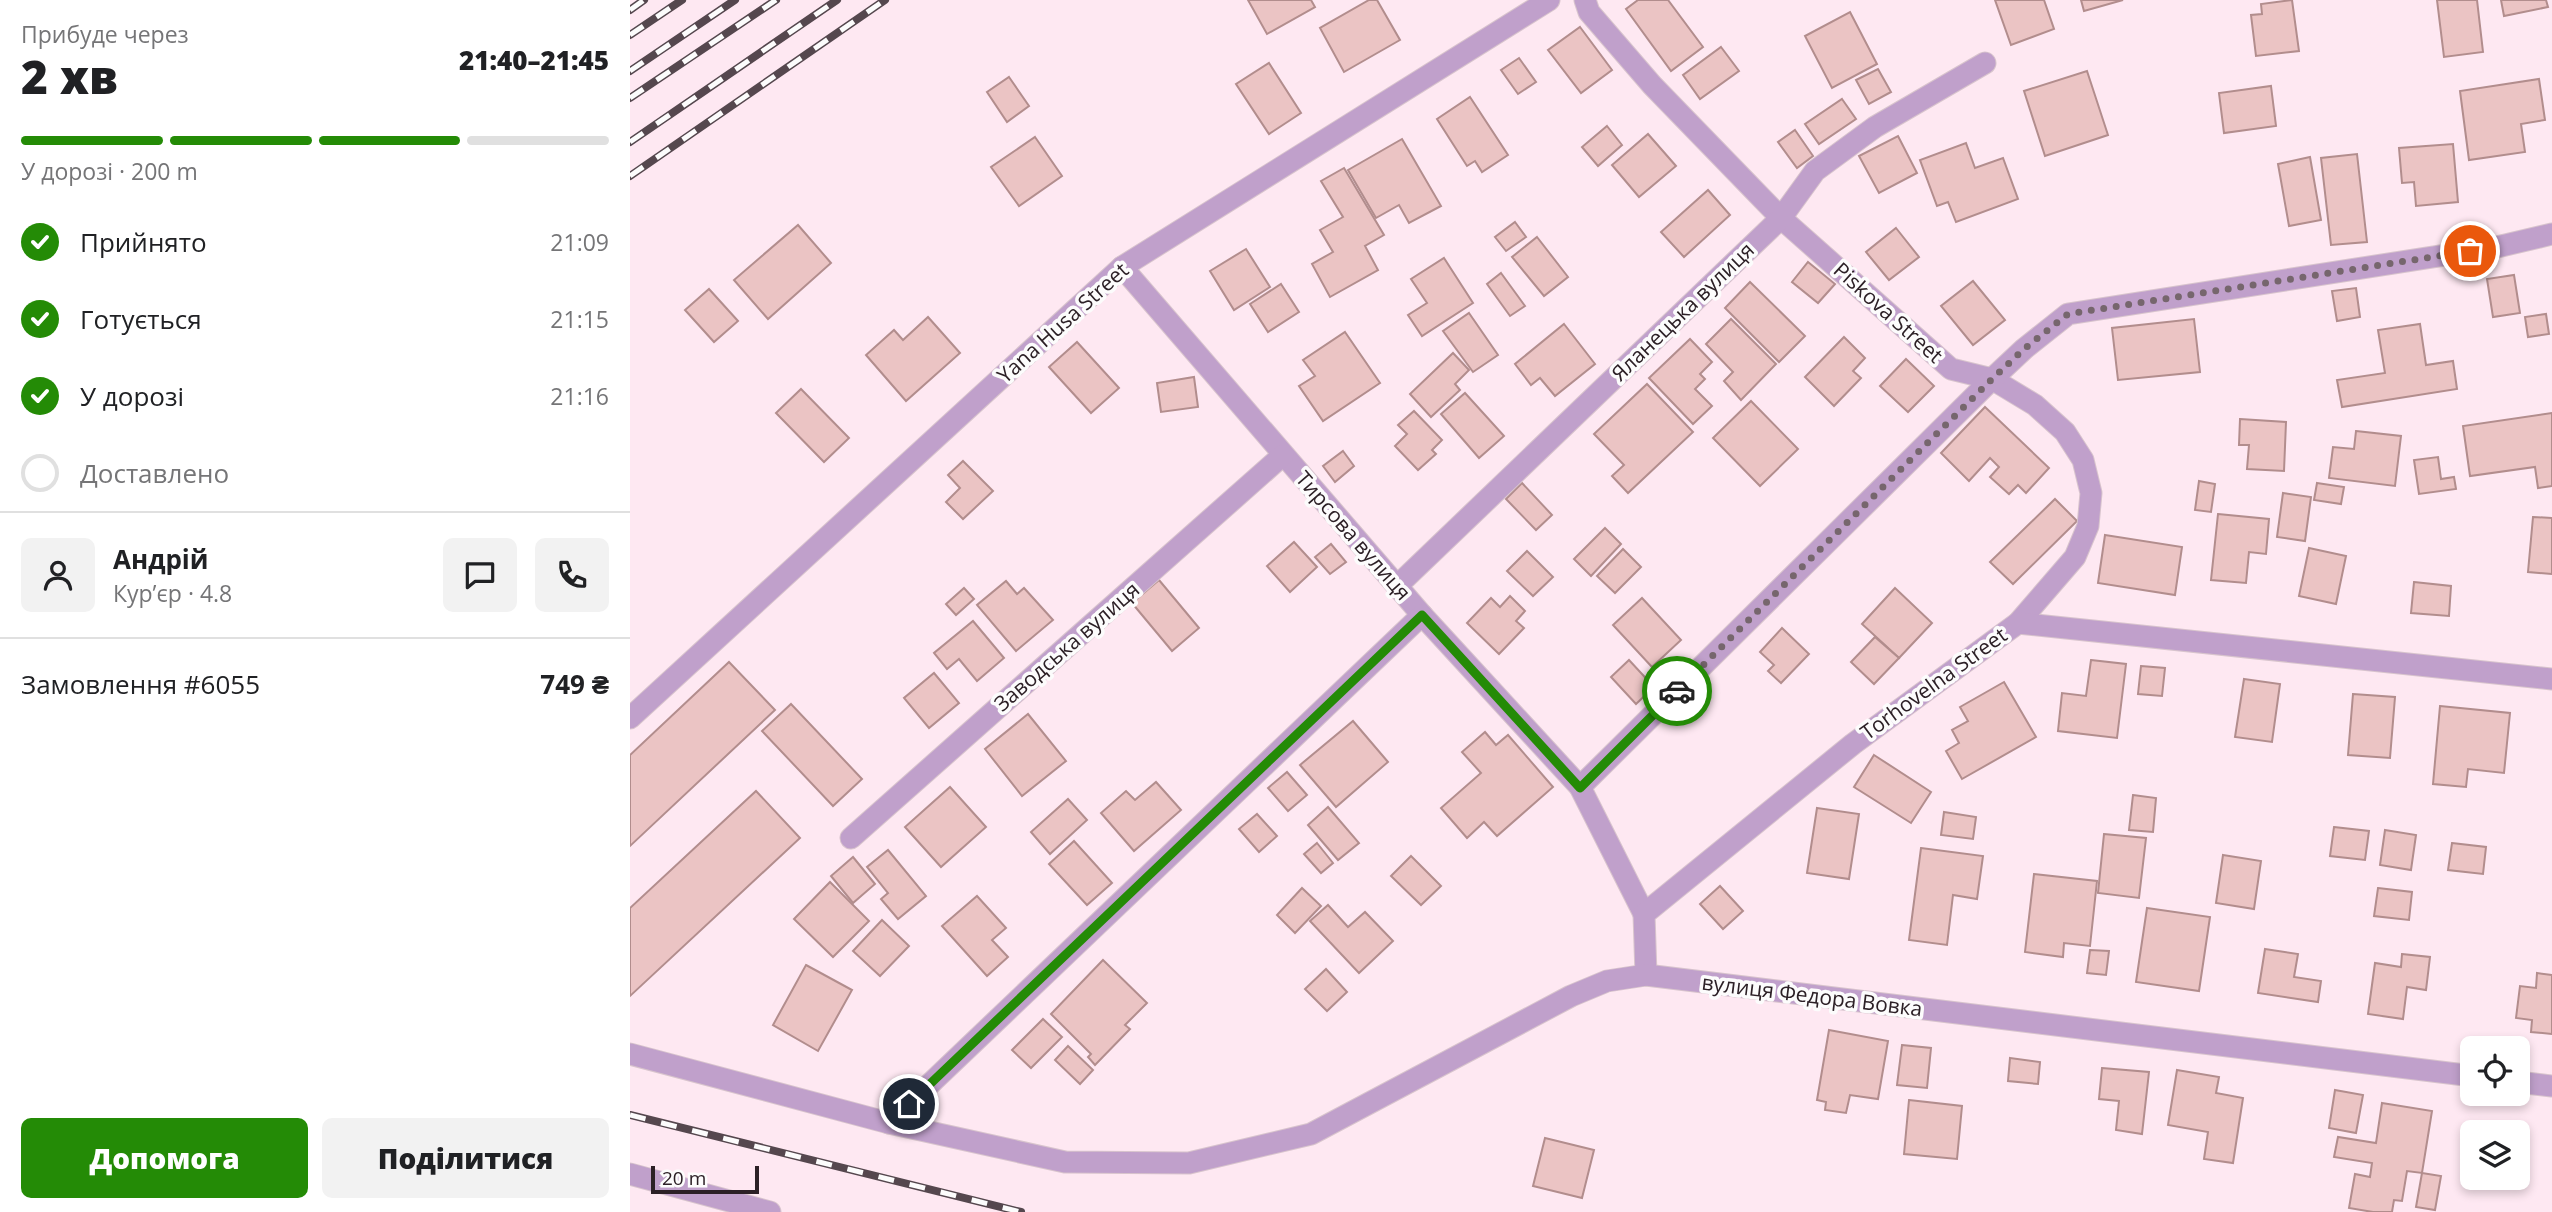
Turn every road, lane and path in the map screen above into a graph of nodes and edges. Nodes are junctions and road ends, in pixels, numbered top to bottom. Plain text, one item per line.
1 (1549, 0) edge
2 (1585, 0) edge
3 (1985, 63) dead end
4 (1782, 218) junction
5 (2552, 234) edge
6 (1122, 267) junction
7 (1992, 379) junction
8 (1283, 455) junction
9 (1397, 586) junction
10 (1422, 615) junction
11 (2018, 622) junction
12 (2552, 679) edge
13 (630, 718) edge
14 (1580, 788) junction
15 (850, 838) dead end
16 (1644, 914) junction
17 (1646, 975) junction
18 (630, 1054) edge
19 (2460, 1074) edge
20 (2530, 1083) edge
21 (2552, 1086) edge
22 (889, 1123) junction
23 (630, 1174) edge
24 (770, 1212) edge

1 - 6 street, Yana Husa Street
2 - 4 street, Piskova Street
3 - 4 street, Яланецька вулиця
4 - 7 street, Piskova Street
4 - 9 street, Яланецька вулиця
5 - 7 street
6 - 8 street, Тирсова вулиця
6 - 13 street, Yana Husa Street
7 - 11 street, Piskova Street
7 - 14 street
8 - 9 street, Тирсова вулиця
8 - 15 street, Заводська вулиця
9 - 10 street, Тирсова вулиця
10 - 14 street, Тирсова вулиця
10 - 22 street
11 - 12 street, Torhovelna Street
11 - 16 street, Torhovelna Street
14 - 16 street, Тирсова вулиця
16 - 17 street
17 - 19 street, вулиця Федора Вовка
17 - 22 street, вулиця Федора Вовка
18 - 22 street, вулиця Федора Вовка
20 - 21 street
23 - 24 street

